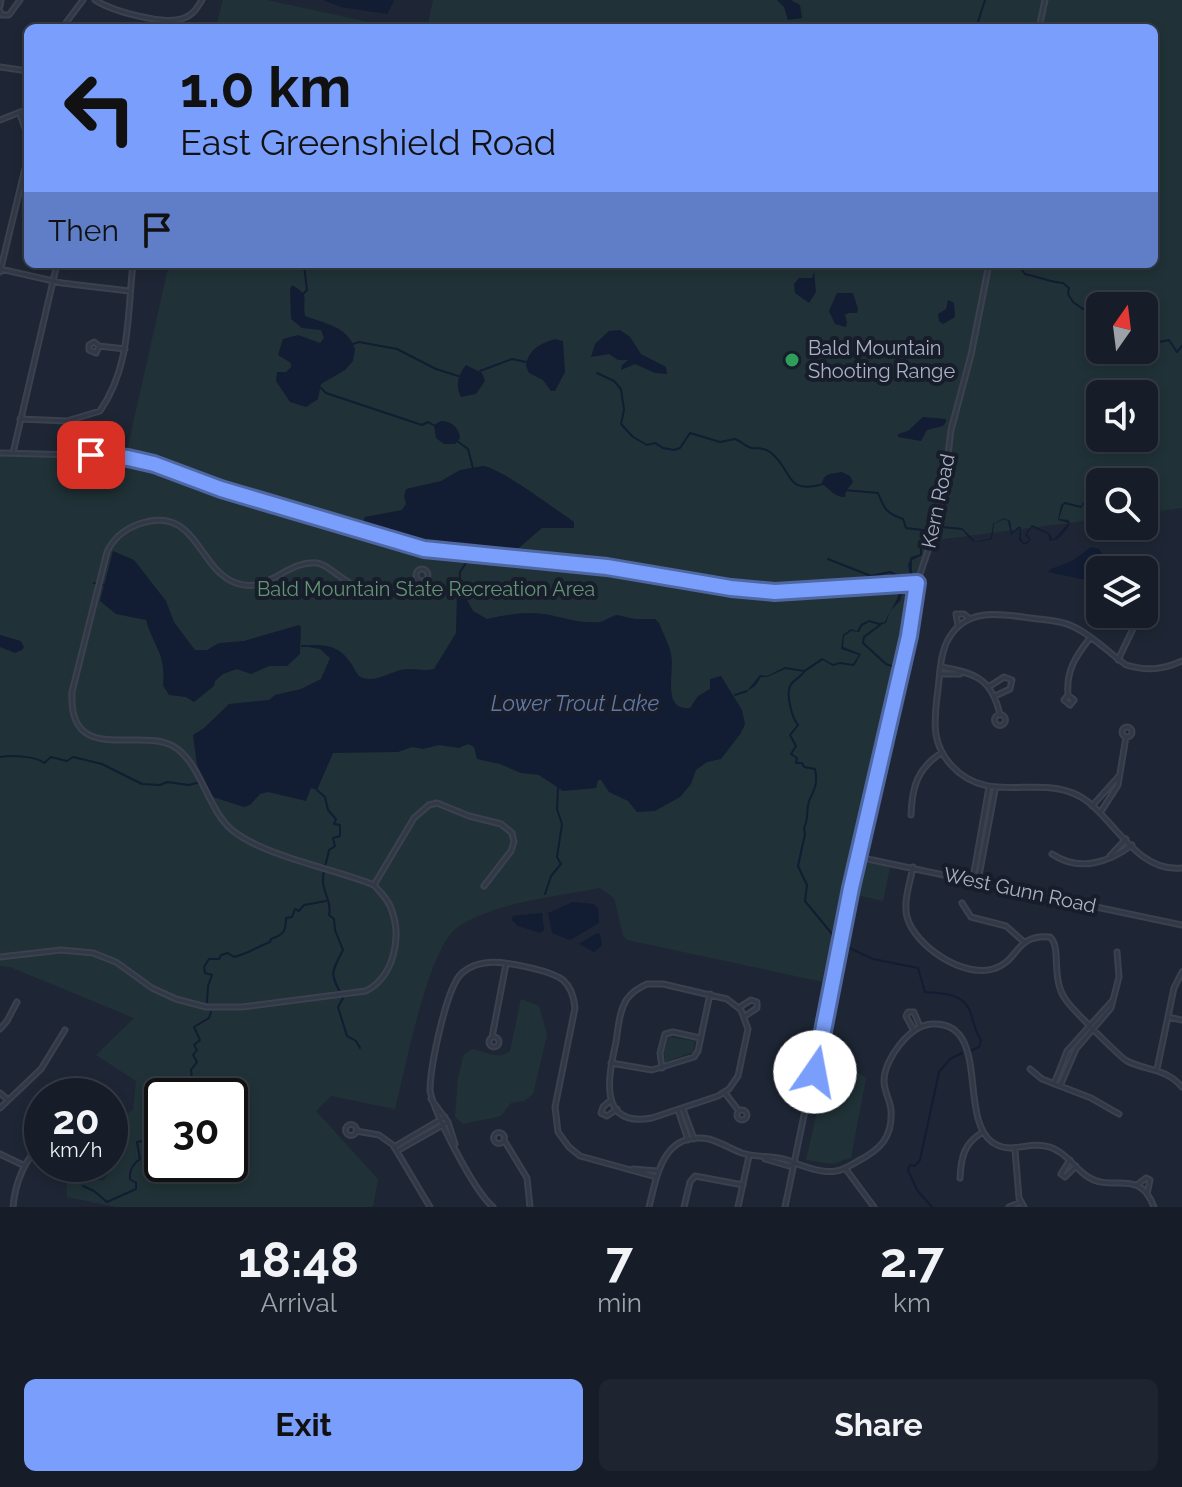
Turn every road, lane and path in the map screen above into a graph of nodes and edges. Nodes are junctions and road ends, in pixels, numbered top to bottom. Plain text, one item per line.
1 (1, 0) edge
2 (20, 0) edge
3 (83, 0) edge
4 (95, 0) edge
5 (202, 0) edge
6 (1045, 0) edge
7 (0, 8) edge
8 (162, 20) junction
9 (65, 24) edge
10 (161, 24) edge
11 (1040, 24) edge
12 (0, 67) edge
13 (24, 70) edge
14 (24, 112) edge
15 (20, 114) junction
16 (0, 120) edge
17 (24, 126) edge
18 (24, 172) edge
19 (56, 268) edge
20 (132, 268) edge
21 (988, 268) edge
22 (0, 270) edge
23 (53, 281) junction
24 (129, 291) junction
25 (99, 346) dead end
26 (125, 349) junction
27 (20, 419) junction
28 (0, 453) edge
29 (13, 453) junction
30 (416, 579) dead end
31 (917, 583) junction
32 (970, 619) junction
33 (958, 626) junction
34 (1133, 628) edge
35 (1090, 638) junction
36 (1118, 660) junction
37 (1182, 661) edge
38 (941, 667) junction
39 (962, 673) junction
40 (940, 674) junction
41 (990, 686) junction
42 (1068, 695) dead end
43 (995, 696) junction
44 (1000, 715) dead end
45 (1126, 737) dead end
46 (941, 753) junction
47 (1121, 773) junction
48 (989, 787) junction
49 (995, 789) junction
50 (1092, 806) junction
51 (1100, 813) junction
52 (911, 815) dead end
53 (981, 831) junction
54 (987, 832) junction
55 (1126, 839) junction
56 (1132, 845) junction
57 (1052, 854) dead end
58 (1110, 856) junction
59 (858, 857) junction
60 (913, 867) junction
61 (1182, 868) edge
62 (972, 880) junction
63 (978, 881) junction
64 (374, 885) junction
65 (484, 886) dead end
66 (962, 903) dead end
67 (1182, 925) edge
68 (1023, 941) junction
69 (1117, 952) dead end
70 (0, 957) edge
71 (506, 964) junction
72 (1182, 972) edge
73 (710, 994) junction
74 (1113, 1000) junction
75 (17, 1002) dead end
76 (739, 1007) junction
77 (745, 1016) junction
78 (1168, 1017) junction
79 (1182, 1020) edge
80 (1089, 1024) junction
81 (920, 1027) junction
82 (0, 1029) edge
83 (1095, 1029) junction
84 (65, 1030) dead end
85 (914, 1031) junction
86 (492, 1037) dead end
87 (700, 1038) junction
88 (1075, 1039) junction
89 (1080, 1043) junction
90 (1064, 1057) junction
91 (1070, 1060) junction
92 (611, 1063) junction
93 (662, 1068) junction
94 (1030, 1069) dead end
95 (1157, 1069) junction
96 (1054, 1084) junction
97 (1060, 1086) junction
98 (1182, 1087) edge
99 (0, 1093) edge
100 (725, 1093) junction
101 (8, 1100) junction
102 (611, 1100) junction
103 (0, 1108) edge
104 (683, 1108) junction
105 (617, 1109) junction
106 (678, 1110) junction
107 (739, 1111) dead end
108 (1119, 1114) dead end
109 (444, 1121) junction
110 (356, 1131) dead end
111 (983, 1132) junction
112 (694, 1139) junction
113 (504, 1140) dead end
114 (688, 1140) junction
115 (396, 1149) junction
116 (1015, 1150) junction
117 (0, 1154) edge
118 (749, 1155) junction
119 (1070, 1160) junction
120 (795, 1164) junction
121 (24, 1166) edge
122 (1076, 1166) junction
123 (24, 1168) edge
124 (845, 1168) junction
125 (656, 1174) junction
126 (960, 1178) dead end
127 (743, 1185) junction
128 (1137, 1185) junction
129 (1147, 1194) junction
130 (1021, 1202) junction
131 (13, 1207) edge
132 (430, 1207) edge
133 (493, 1207) edge
134 (530, 1207) edge
135 (649, 1207) edge
136 (684, 1207) edge
137 (738, 1207) edge
138 (785, 1207) edge
139 (874, 1207) edge
140 (1009, 1207) edge
141 (1024, 1207) edge
142 (1154, 1207) edge

1 - 7 street
2 - 7 street
3 - 9 street
4 - 8 street
5 - 8 street
6 - 11 street
8 - 10 street
12 - 13 street
14 - 15 street
15 - 16 street
15 - 17 street
18 - 22 street
19 - 23 street
20 - 24 street
21 - 31 street, Kern Road
22 - 23 street
23 - 24 street
23 - 27 street
24 - 26 street
25 - 26 street
26 - 27 street
27 - 29 street
28 - 29 street
29 - 31 street
30 - 64 street
31 - 59 street, Kern Road
32 - 33 street
32 - 33 street
32 - 35 street
33 - 38 street
34 - 36 street
35 - 36 street
35 - 42 street
36 - 37 street
38 - 39 street
38 - 40 street
39 - 40 street
39 - 41 street
40 - 46 street
41 - 43 street
41 - 43 street
43 - 44 street
45 - 47 street
46 - 48 street
46 - 52 street
47 - 50 street
47 - 51 street
48 - 49 street
48 - 53 street
49 - 50 street
49 - 54 street
50 - 51 street
51 - 55 street
53 - 54 street
53 - 62 street
54 - 63 street
55 - 56 street
55 - 58 street
56 - 58 street
56 - 61 street
57 - 58 street
59 - 60 street, West Gunn Road
59 - 120 street, Kern Road
60 - 62 street, West Gunn Road
60 - 68 street
62 - 63 street, West Gunn Road
63 - 67 street, West Gunn Road
64 - 65 street
64 - 70 street
66 - 68 street
68 - 80 street
69 - 74 street
71 - 86 street
71 - 109 street
71 - 125 street
72 - 78 street
73 - 76 street
73 - 87 street
73 - 92 street
74 - 80 street
74 - 83 street
75 - 82 street
76 - 77 street
76 - 77 street
77 - 100 street
78 - 79 street
78 - 95 street
80 - 83 street
80 - 88 street
81 - 85 street
81 - 85 street
81 - 111 street
83 - 89 street
83 - 95 street
84 - 101 street
85 - 124 street
87 - 93 street
87 - 93 street
88 - 89 street
88 - 90 street
89 - 91 street
90 - 91 street
90 - 96 street
91 - 97 street
92 - 93 street
92 - 102 street
94 - 96 street
95 - 98 street
96 - 97 street
97 - 108 street
99 - 101 street
100 - 104 street
100 - 107 street
101 - 103 street
102 - 105 street
102 - 105 street
104 - 106 street
104 - 112 street
105 - 106 street
106 - 114 street
109 - 115 street
109 - 133 street
110 - 115 street
111 - 116 street
111 - 126 street
112 - 114 street
112 - 118 street
113 - 134 street
114 - 125 street
115 - 132 street
116 - 119 street
116 - 130 street
117 - 121 street
118 - 120 street
118 - 127 street
119 - 122 street
119 - 122 street
120 - 124 street
120 - 138 street, Kern Road
122 - 128 street
123 - 131 street
124 - 139 street
125 - 135 street
127 - 136 street
127 - 137 street
128 - 129 street
128 - 129 street
129 - 142 street
130 - 140 street
130 - 141 street

